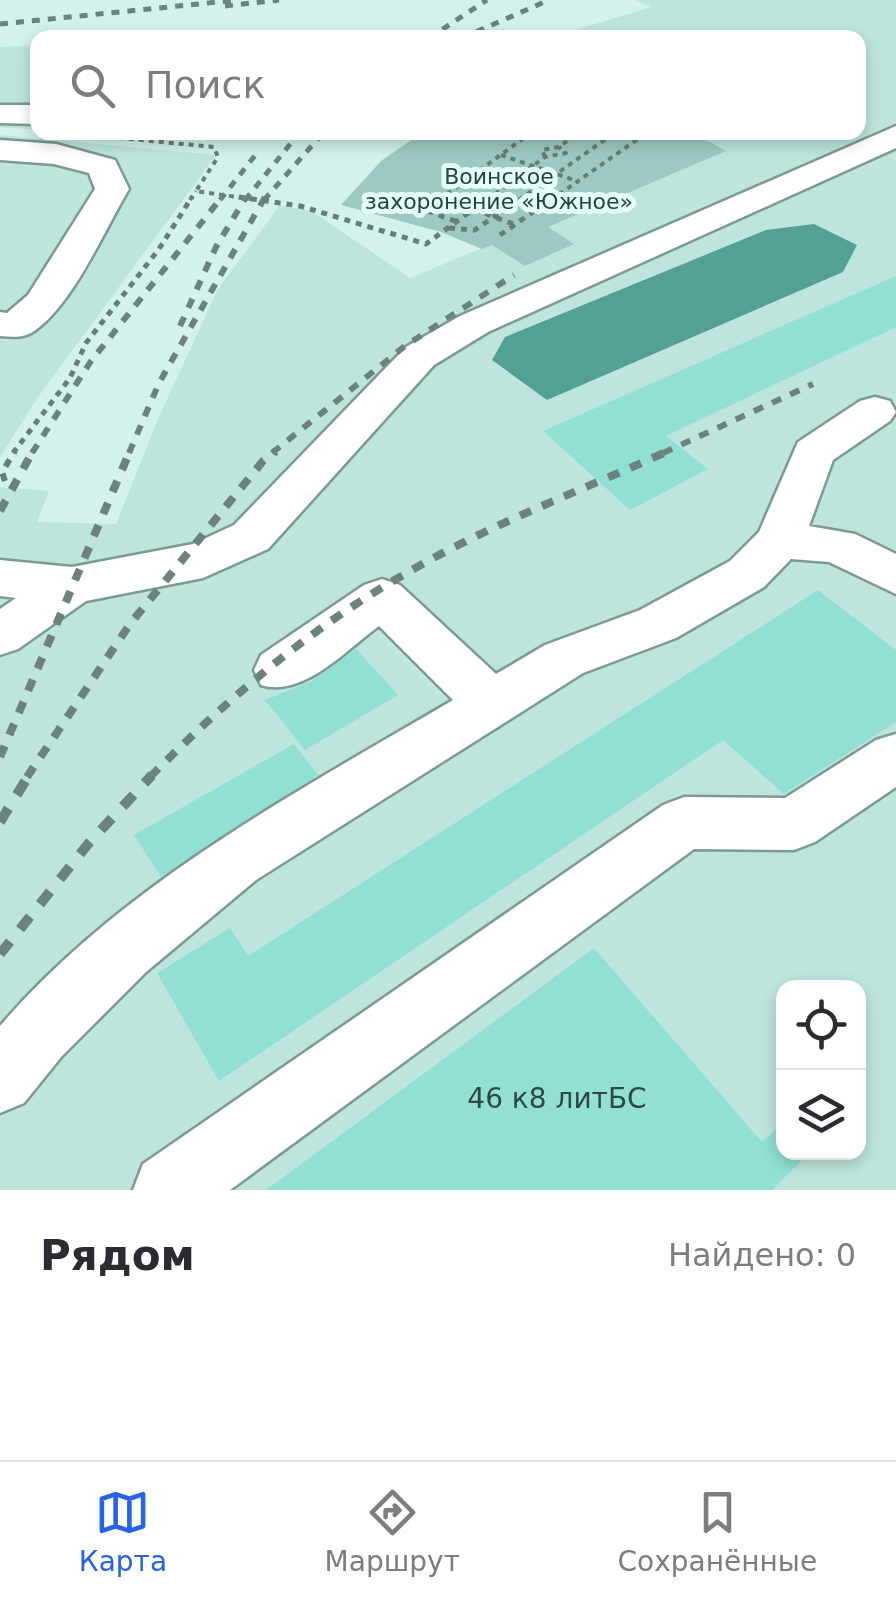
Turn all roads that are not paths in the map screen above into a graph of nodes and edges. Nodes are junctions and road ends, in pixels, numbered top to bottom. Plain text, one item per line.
1 (0, 114) edge
2 (30, 115) edge
3 (896, 136) edge
4 (0, 150) edge
5 (5, 335) edge
6 (875, 411) dead end
7 (780, 540) junction
8 (896, 576) edge
9 (0, 578) edge
10 (72, 585) junction
11 (0, 635) edge
12 (280, 670) dead end
13 (492, 704) junction
14 (896, 757) edge
15 (0, 1079) edge
16 (169, 1190) edge

1 - 2 lane
3 - 10 lane
4 - 5 lane
6 - 7 lane
7 - 8 lane
7 - 13 lane
9 - 10 lane
10 - 11 lane
12 - 13 lane
13 - 15 lane
14 - 16 lane

